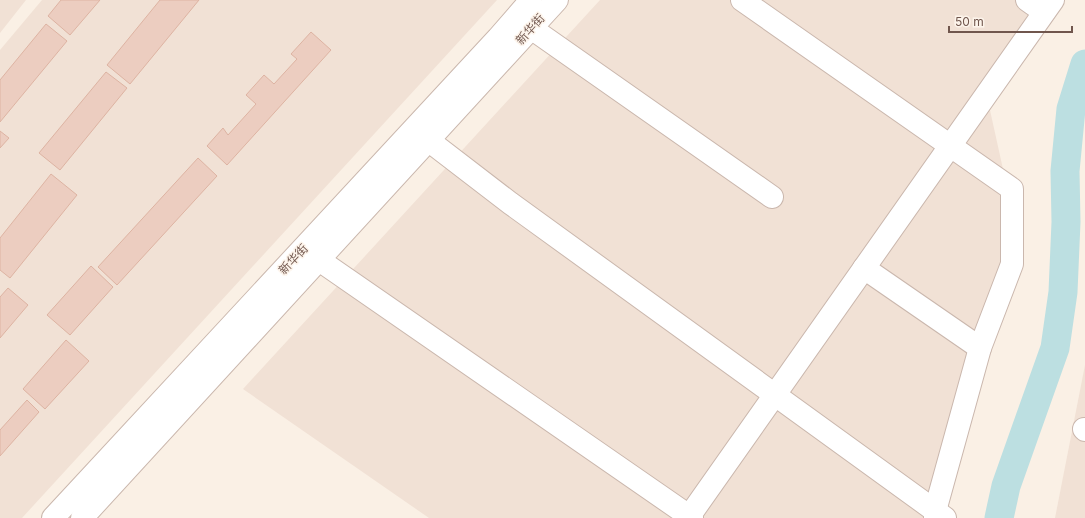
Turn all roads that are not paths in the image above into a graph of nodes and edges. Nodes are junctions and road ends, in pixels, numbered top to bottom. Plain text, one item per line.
1 (531, 0) edge
2 (557, 0) edge
3 (742, 0) edge
4 (1041, 4) edge
5 (531, 28) junction
6 (428, 140) junction
7 (950, 146) junction
8 (772, 196) dead end
9 (319, 260) junction
10 (864, 268) junction
11 (980, 348) junction
12 (775, 395) junction
13 (938, 516) edge
14 (690, 517) edge
15 (54, 518) edge
16 (82, 518) edge

1 - 15 street, 新华街
2 - 5 street, 新华街
3 - 7 street
4 - 7 street
5 - 6 street, 新华街
5 - 8 street
6 - 9 street, 新华街
6 - 12 street
7 - 10 street
7 - 11 street
9 - 14 street
9 - 16 street, 新华街
10 - 11 street
10 - 12 street
11 - 13 street
12 - 13 street
12 - 14 street

